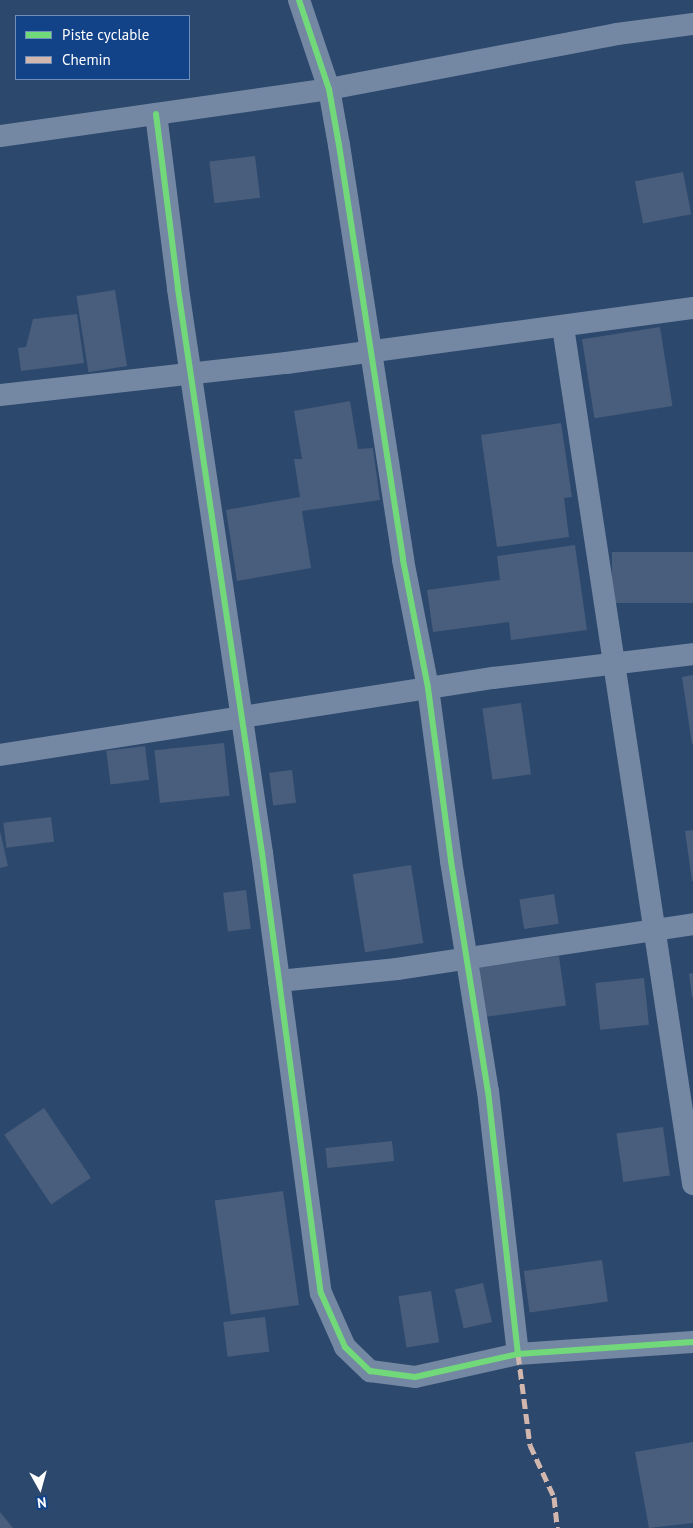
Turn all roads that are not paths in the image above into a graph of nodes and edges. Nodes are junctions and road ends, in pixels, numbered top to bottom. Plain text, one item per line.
1 (299, 0) edge
2 (693, 24) edge
3 (329, 89) junction
4 (156, 114) junction
5 (0, 136) edge
6 (693, 308) edge
7 (563, 327) junction
8 (372, 349) junction
9 (190, 375) junction
10 (0, 396) edge
11 (693, 654) edge
12 (616, 663) junction
13 (428, 688) junction
14 (242, 716) junction
15 (0, 755) edge
16 (693, 924) edge
17 (654, 929) junction
18 (468, 958) junction
19 (279, 980) junction
20 (693, 1184) edge
21 (693, 1342) edge
22 (518, 1354) junction

1 - 3 street
2 - 3 street
3 - 4 street
3 - 8 street
4 - 5 street
4 - 9 street
6 - 7 street
7 - 8 street
7 - 12 street
8 - 9 street
8 - 13 street
9 - 10 street
9 - 14 street
11 - 12 street
12 - 13 street
12 - 17 street
13 - 14 street
13 - 18 street
14 - 15 street
14 - 19 street
16 - 17 street
17 - 18 street
17 - 20 street
18 - 19 street
18 - 22 street
19 - 22 street
21 - 22 street

